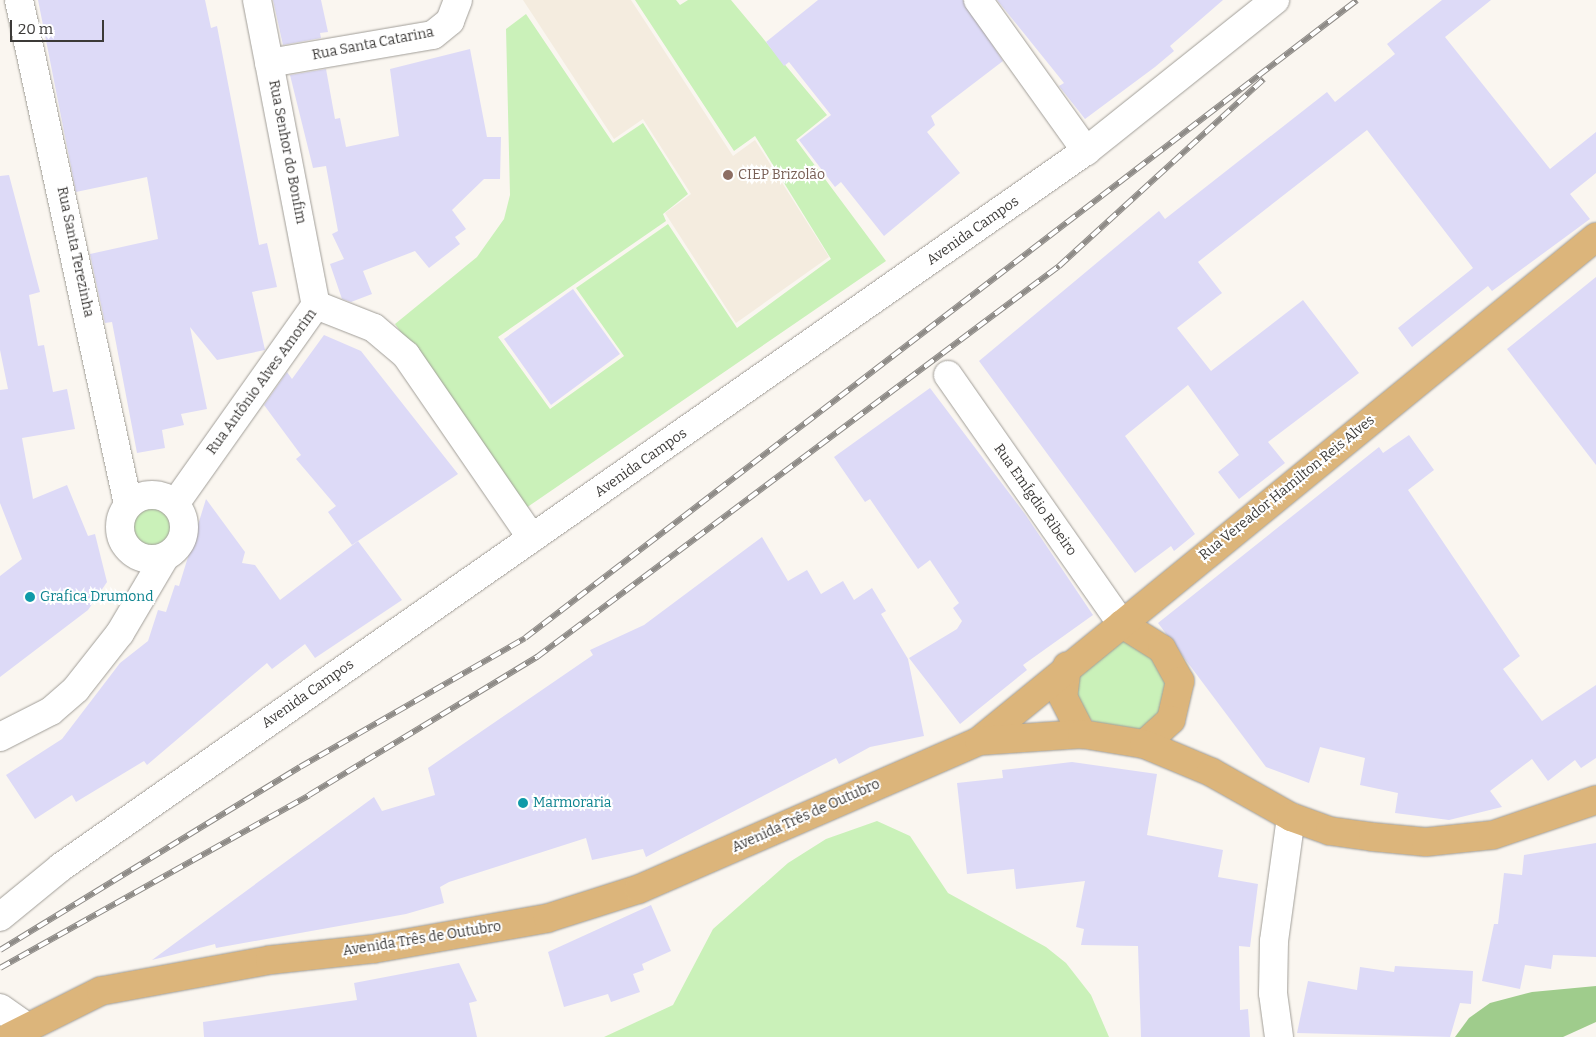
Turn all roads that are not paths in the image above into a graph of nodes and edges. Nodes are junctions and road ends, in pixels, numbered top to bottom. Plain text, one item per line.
1 (20, 0) edge
2 (257, 0) edge
3 (458, 0) edge
4 (978, 0) edge
5 (1275, 0) edge
6 (269, 63) junction
7 (1086, 151) junction
8 (1596, 237) edge
9 (316, 305) junction
10 (948, 375) dead end
11 (128, 504) junction
12 (175, 504) junction
13 (532, 538) junction
14 (137, 556) junction
15 (165, 557) junction
16 (128, 620) junction
17 (1122, 624) junction
18 (1067, 666) junction
19 (1082, 734) junction
20 (0, 737) edge
21 (979, 740) junction
22 (1144, 744) junction
23 (1596, 800) edge
24 (1291, 817) junction
25 (0, 917) edge
26 (0, 1008) edge
27 (18, 1032) edge
28 (1279, 1037) edge

1 - 11 street, Rua Santa Terezinha
2 - 6 street, Rua Senhor do Bonfim
3 - 6 street, Rua Santa Catarina
4 - 7 street
5 - 7 street, Avenida Campos
6 - 9 street, Rua Senhor do Bonfim
7 - 13 street, Avenida Campos
8 - 17 main road, Rua Vereador Hamilton Reis Alves
9 - 12 street, Rua Antônio Alves Amorim
9 - 13 street, Rua Antônio Alves Amorim
10 - 17 street, Rua EmÍgdio Ribeiro
11 - 12 street
11 - 14 street
12 - 15 street
13 - 25 street, Avenida Campos
14 - 15 street
14 - 16 street
15 - 16 street
16 - 20 street
17 - 18 main road, Rua Vereador Hamilton Reis Alves
17 - 22 main road
18 - 19 main road
18 - 21 main road, Rua Vereador Hamilton Reis Alves
19 - 21 main road, Avenida Três de Outubro
19 - 22 main road, Avenida Três de Outubro
21 - 27 main road, Avenida Três de Outubro
22 - 24 main road, Avenida Três de Outubro
23 - 24 main road, Avenida Três de Outubro
24 - 28 street
26 - 27 street

